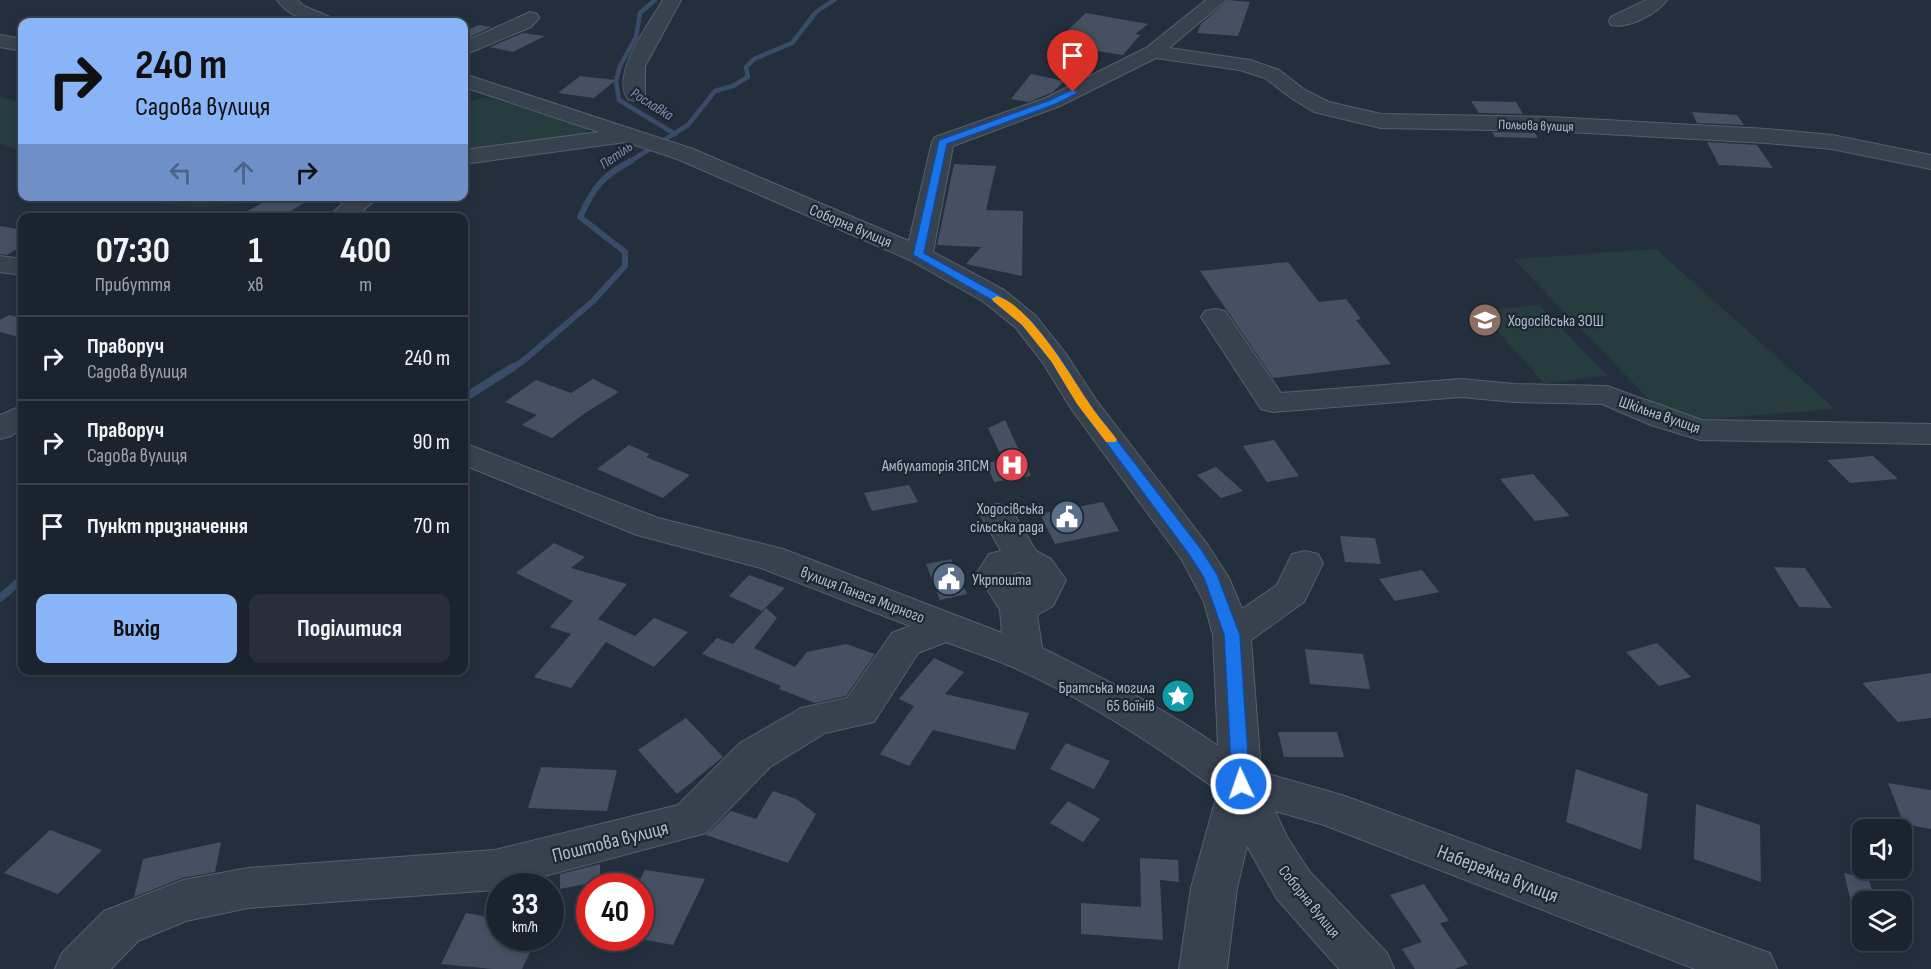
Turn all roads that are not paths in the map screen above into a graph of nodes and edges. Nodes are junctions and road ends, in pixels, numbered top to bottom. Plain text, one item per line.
1 (286, 0) edge
2 (672, 0) edge
3 (1217, 0) edge
4 (1658, 0) edge
5 (316, 18) edge
6 (530, 18) dead end
7 (1618, 21) dead end
8 (0, 41) edge
9 (18, 44) edge
10 (468, 47) edge
11 (1153, 52) junction
12 (468, 86) edge
13 (635, 95) dead end
14 (633, 137) junction
15 (468, 157) edge
16 (1931, 162) edge
17 (361, 201) edge
18 (345, 213) edge
19 (919, 255) junction
20 (0, 264) edge
21 (18, 266) edge
22 (1215, 317) dead end
23 (1931, 434) edge
24 (468, 455) edge
25 (998, 515) dead end
26 (1305, 563) dead end
27 (945, 627) junction
28 (1232, 635) junction
29 (1023, 656) junction
30 (1241, 784) junction
31 (79, 969) edge
32 (1203, 969) edge
33 (1370, 969) edge
34 (1753, 969) edge

1 - 5 street
2 - 13 street
3 - 11 street
4 - 7 street
6 - 10 street
8 - 9 street
11 - 16 street, Польова вулиця
11 - 19 street
12 - 14 street, Соборна вулиця
14 - 15 street
14 - 19 street, Соборна вулиця
17 - 18 street
19 - 28 street, Соборна вулиця
20 - 21 street
22 - 23 street, Шкільна вулиця
24 - 27 street, вулиця Панаса Мирного
25 - 29 street
26 - 28 street
27 - 29 street, вулиця Панаса Мирного
27 - 31 street, Поштова вулиця
28 - 30 street, Соборна вулиця
29 - 30 street, вулиця Панаса Мирного
30 - 32 street
30 - 33 street, Соборна вулиця
30 - 34 street, Набережна вулиця

